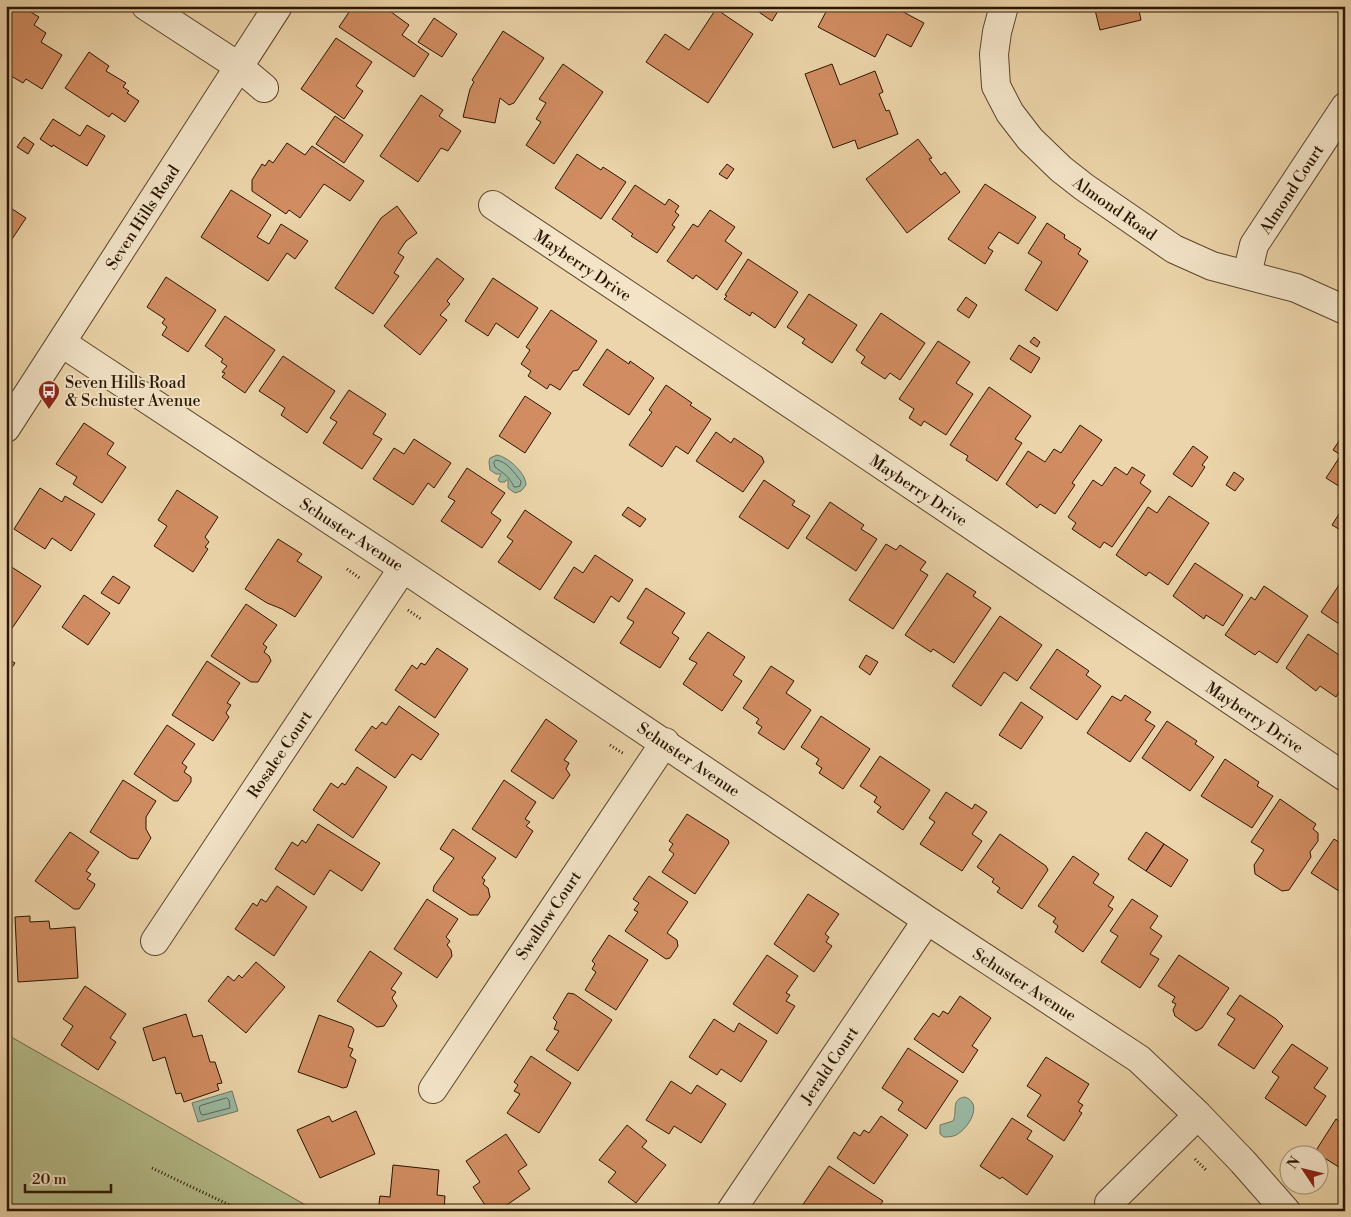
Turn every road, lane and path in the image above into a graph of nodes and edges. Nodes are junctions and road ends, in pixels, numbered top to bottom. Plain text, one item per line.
1 (146, 6) edge
2 (278, 6) edge
3 (1004, 6) edge
4 (238, 66) junction
5 (264, 88) dead end
6 (1345, 107) edge
7 (493, 205) dead end
8 (1247, 275) junction
9 (1345, 310) edge
10 (62, 343) junction
11 (6, 428) edge
12 (403, 568) junction
13 (664, 742) junction
14 (1345, 777) edge
15 (928, 920) junction
16 (155, 941) dead end
17 (432, 1089) dead end
18 (1198, 1115) junction
19 (152, 1168) dead end
20 (1109, 1203) dead end
21 (242, 1211) edge
22 (731, 1211) edge
23 (1286, 1211) edge

1 - 4 street
2 - 4 street, Seven Hills Road
3 - 8 street, Almond Road
4 - 5 street
4 - 10 street, Seven Hills Road
6 - 8 street, Almond Court
7 - 14 street, Mayberry Drive
8 - 9 street, Almond Road
10 - 11 street, Seven Hills Road
10 - 12 street, Schuster Avenue
12 - 13 street, Schuster Avenue
12 - 16 street, Rosalee Court
13 - 15 street, Schuster Avenue
13 - 17 street, Swallow Court
15 - 18 street, Schuster Avenue
15 - 22 street, Jerald Court
18 - 20 street
18 - 23 street, Schuster Avenue
19 - 21 path

